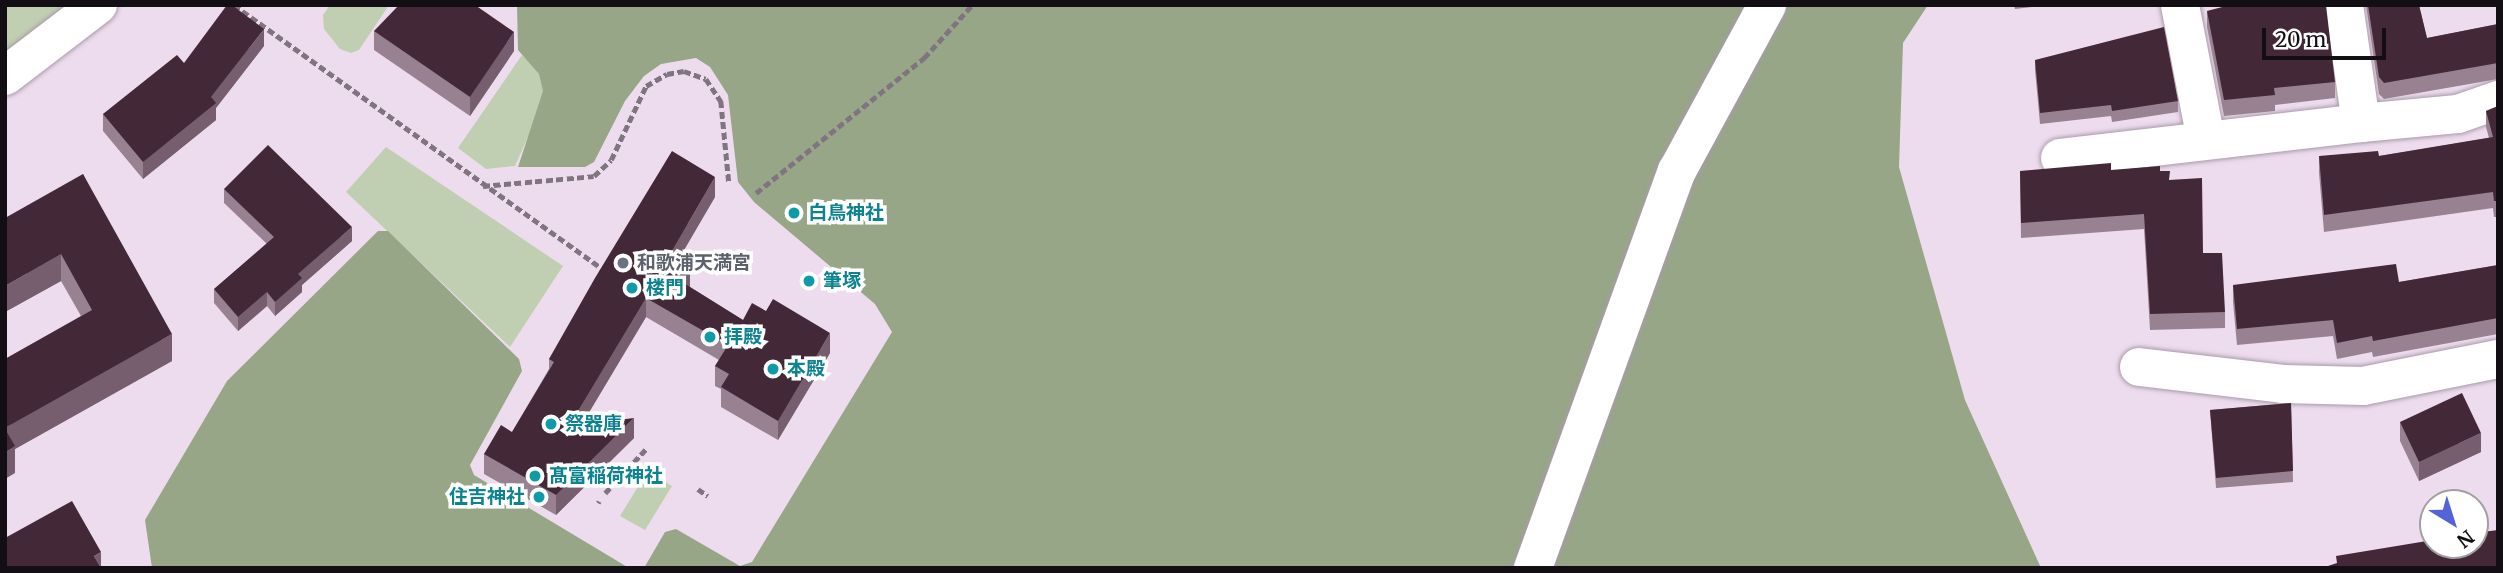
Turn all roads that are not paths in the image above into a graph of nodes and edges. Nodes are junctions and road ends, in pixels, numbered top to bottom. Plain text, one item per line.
1 (99, 5) edge
2 (1767, 5) edge
3 (2180, 5) edge
4 (2344, 5) edge
5 (5, 76) edge
6 (2498, 100) edge
7 (2361, 123) junction
8 (2206, 140) junction
9 (2060, 159) dead end
10 (2498, 359) edge
11 (2139, 367) dead end
12 (1533, 568) edge

1 - 5 street
2 - 12 street
3 - 8 street
4 - 7 street
6 - 7 street
7 - 8 street
8 - 9 street
10 - 11 street

